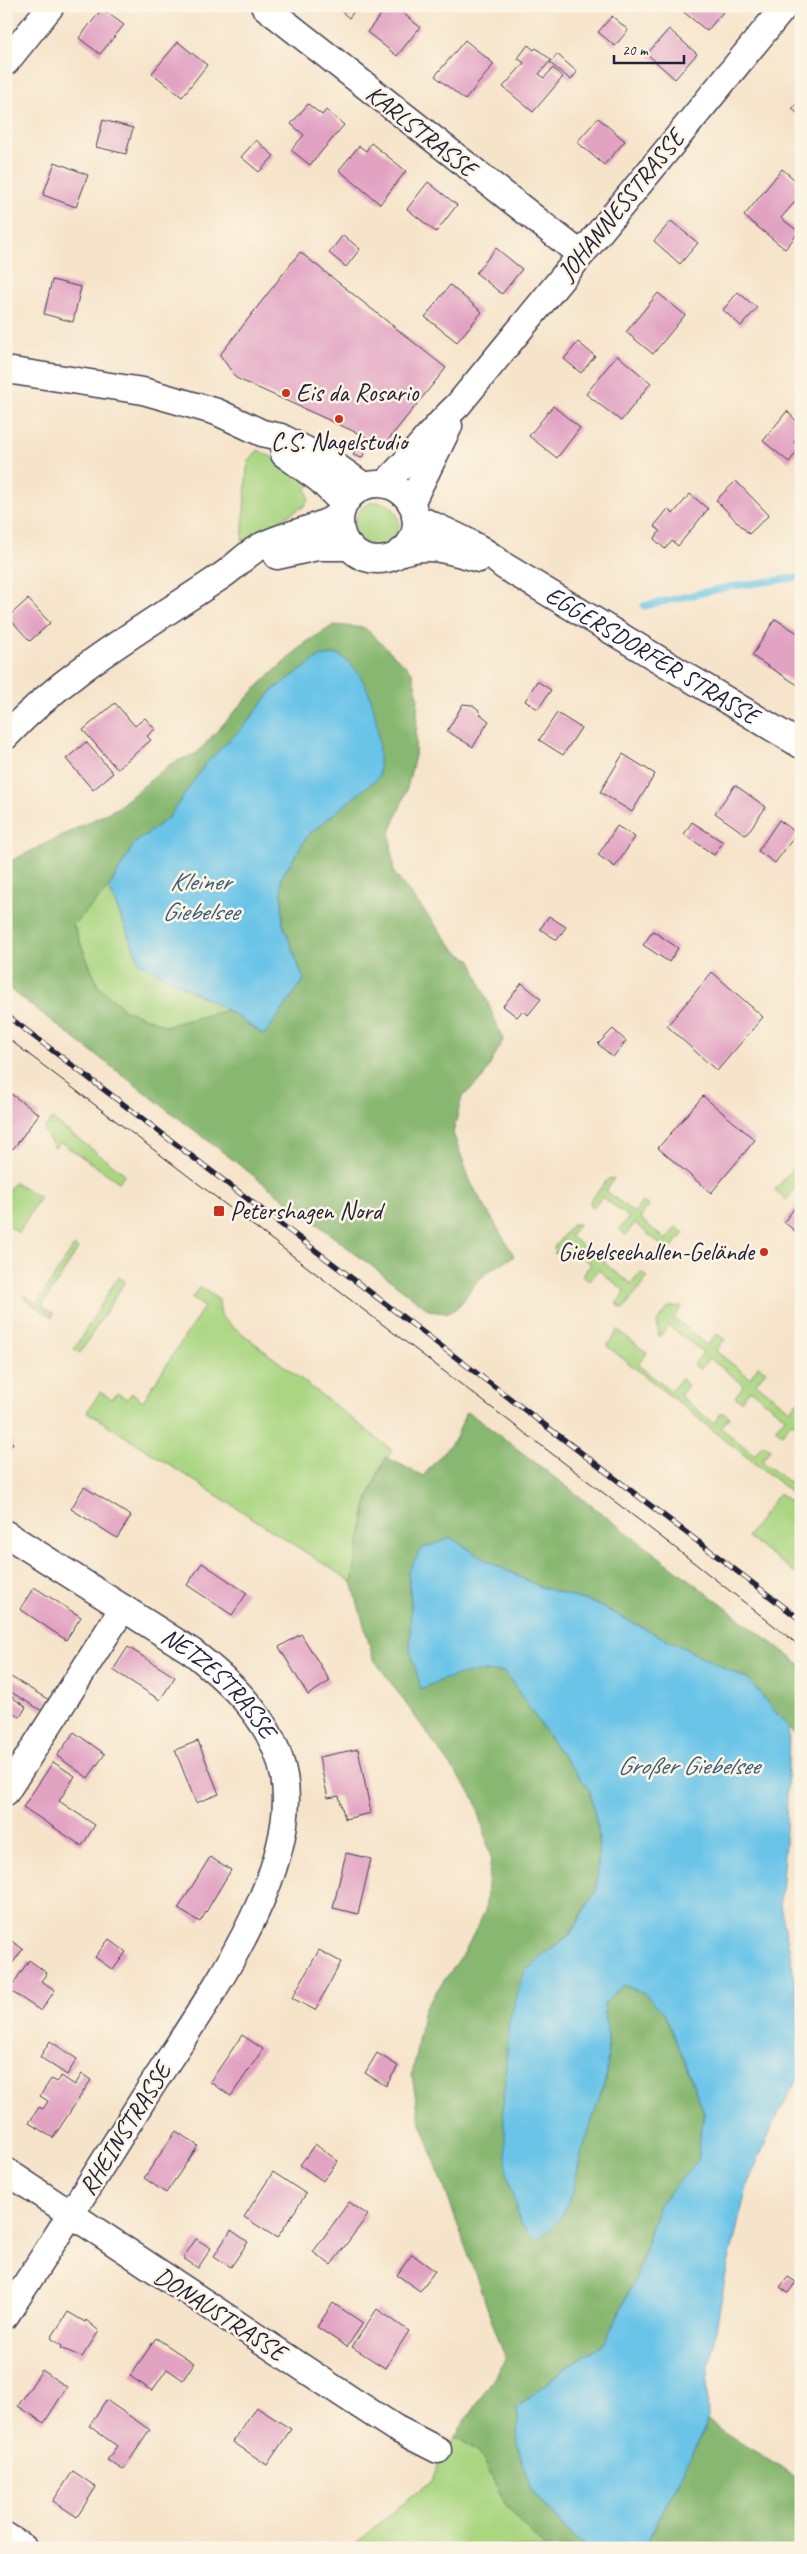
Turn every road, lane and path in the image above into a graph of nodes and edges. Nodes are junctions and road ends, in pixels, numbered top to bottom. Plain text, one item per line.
1 (51, 6) edge
2 (264, 6) edge
3 (785, 6) edge
4 (6, 62) edge
5 (580, 254) junction
6 (6, 370) edge
7 (458, 405) junction
8 (262, 433) junction
9 (374, 485) junction
10 (342, 509) junction
11 (413, 510) junction
12 (350, 547) junction
13 (399, 553) junction
14 (504, 566) junction
15 (223, 576) junction
16 (6, 736) edge
17 (801, 745) edge
18 (6, 1534) edge
19 (123, 1608) junction
20 (6, 1792) edge
21 (242, 1942) joint
22 (6, 2172) edge
23 (70, 2215) junction
24 (6, 2315) edge
25 (438, 2450) dead end
26 (6, 2536) edge
27 (24, 2548) edge

1 - 4 street
2 - 5 street, KARLSTRASSE
3 - 5 street, JOHANNESSTRASSE
5 - 7 street, JOHANNESSTRASSE
6 - 8 street
7 - 9 street, JOHANNESSTRASSE
7 - 11 street, JOHANNESSTRASSE
8 - 9 street
8 - 10 street
9 - 10 street
9 - 11 street
10 - 12 street
10 - 15 street
11 - 13 street
11 - 14 street, EGGERSDORFER STRASSE
12 - 13 street
12 - 15 street
13 - 14 street, EGGERSDORFER STRASSE
14 - 17 street, EGGERSDORFER STRASSE
15 - 16 street
18 - 19 street, NETZESTRASSE
19 - 20 street
19 - 21 street, NETZESTRASSE
21 - 23 street, RHEINSTRASSE
22 - 23 street, DONAUSTRASSE
23 - 24 street, RHEINSTRASSE
23 - 25 street, DONAUSTRASSE
26 - 27 street

